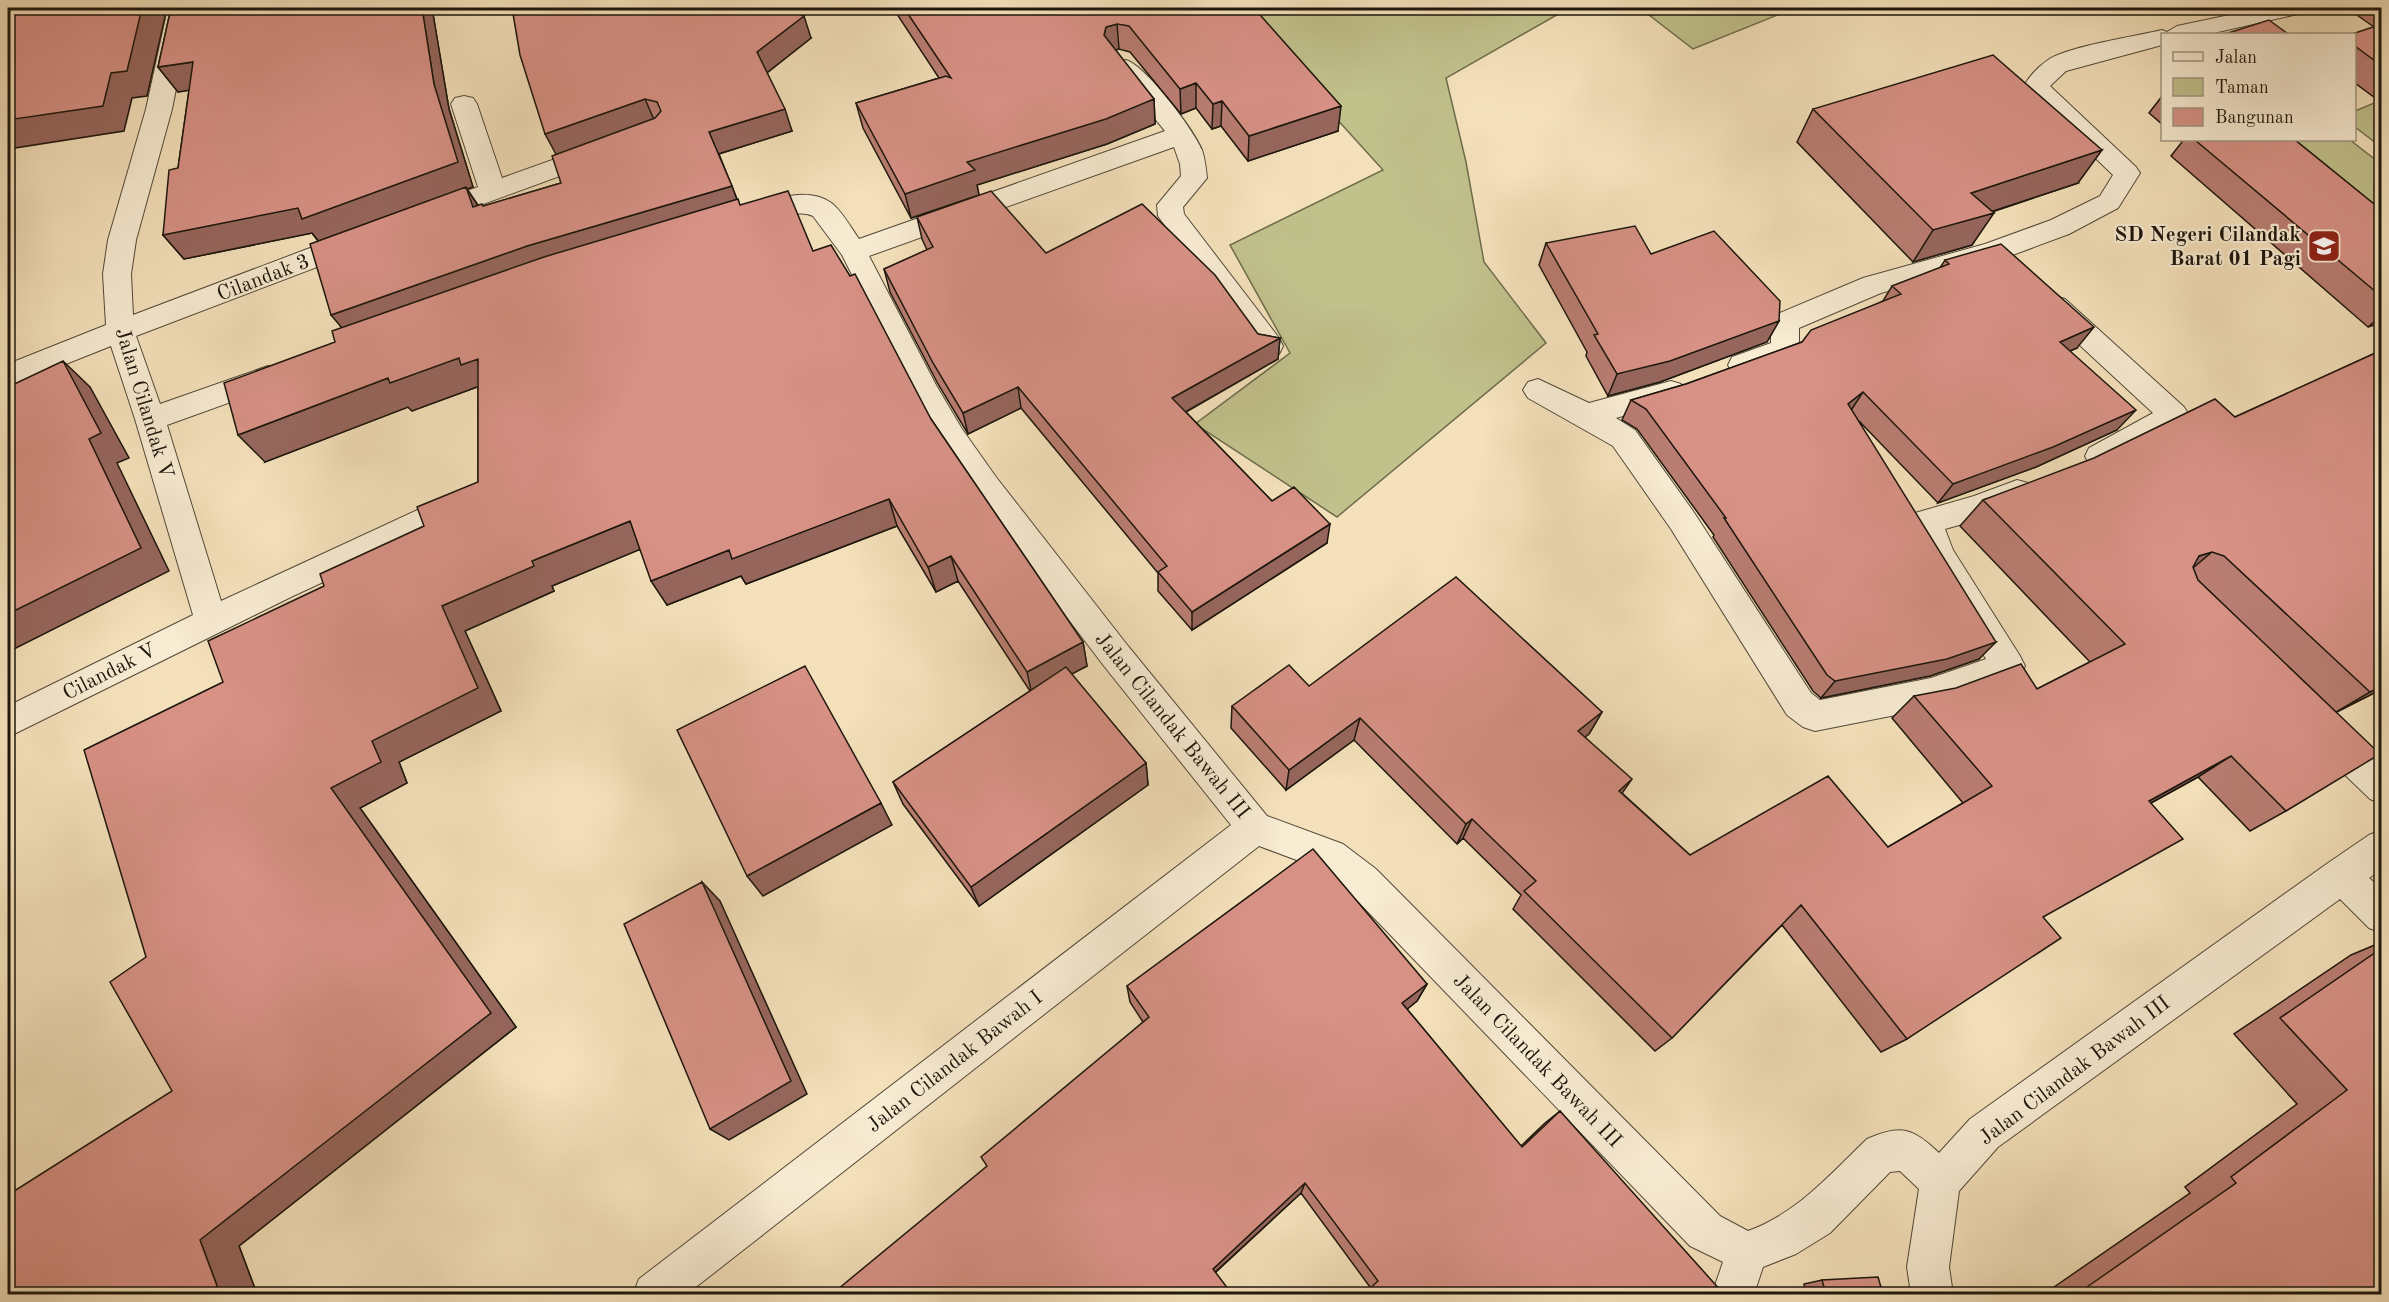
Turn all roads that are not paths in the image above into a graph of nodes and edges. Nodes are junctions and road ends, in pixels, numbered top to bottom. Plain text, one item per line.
1 (180, 8) edge
2 (2295, 8) edge
3 (2182, 33) edge
4 (2161, 38) edge
5 (1119, 59) edge
6 (464, 104) dead end
7 (1181, 135) junction
8 (625, 143) edge
9 (493, 192) junction
10 (410, 222) edge
11 (721, 226) edge
12 (379, 233) edge
13 (853, 251) junction
14 (1992, 252) junction
15 (120, 331) junction
16 (1269, 346) edge
17 (295, 368) edge
18 (8, 376) edge
19 (1538, 390) dead end
20 (1586, 415) junction
21 (150, 419) junction
22 (2070, 470) edge
23 (2041, 482) edge
24 (475, 498) edge
25 (211, 620) junction
26 (2301, 710) edge
27 (8, 722) edge
28 (2382, 788) edge
29 (1255, 828) junction
30 (2382, 847) edge
31 (2341, 875) junction
32 (2382, 915) edge
33 (1940, 1182) junction
34 (1747, 1252) junction
35 (654, 1294) edge
36 (1733, 1294) edge
37 (1932, 1294) edge

1 - 15 street, Jalan Cilandak V
2 - 3 street
4 - 14 street
5 - 7 street
6 - 9 street
7 - 13 street
7 - 16 street
8 - 9 street
9 - 10 street
11 - 13 street, Jalan Cilandak Bawah III
12 - 15 street, Cilandak 3
13 - 29 street, Jalan Cilandak Bawah III
14 - 20 street
14 - 22 street
15 - 18 street, Cilandak 3
15 - 21 street, Jalan Cilandak V
17 - 21 street
19 - 20 street
20 - 23 street
21 - 25 street, Jalan Cilandak V
24 - 25 street, Cilandak V
25 - 27 street, Cilandak V
26 - 28 street
29 - 34 street, Jalan Cilandak Bawah III
29 - 35 street, Jalan Cilandak Bawah I
30 - 31 street, Jalan Cilandak Bawah III
31 - 32 street
31 - 33 street, Jalan Cilandak Bawah III
33 - 34 street
33 - 37 street
34 - 36 street

